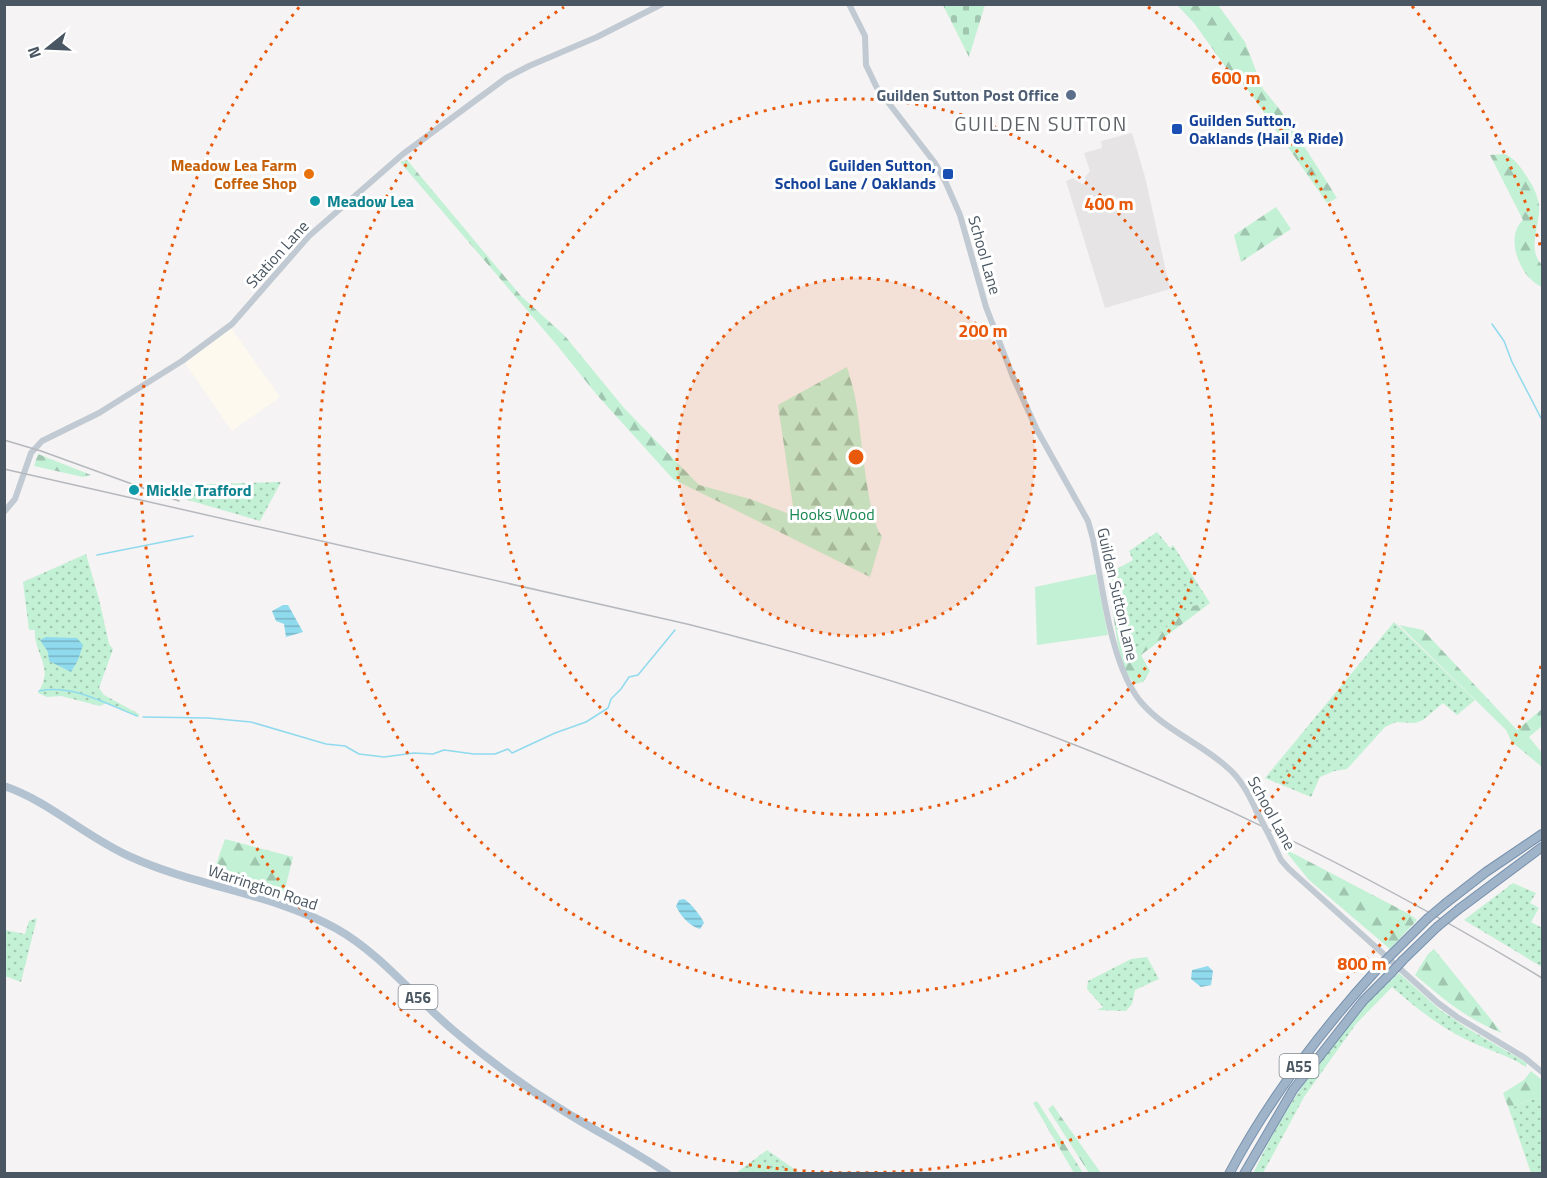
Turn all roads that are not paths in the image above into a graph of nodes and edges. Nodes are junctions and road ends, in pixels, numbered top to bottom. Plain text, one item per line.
1 (662, 4) edge
2 (849, 4) edge
3 (4, 512) edge
4 (1088, 521) joint
5 (1141, 702) joint
6 (4, 786) edge
7 (1542, 834) edge
8 (1542, 847) edge
9 (1542, 1072) edge
10 (668, 1173) edge
11 (1229, 1173) edge
12 (1244, 1173) edge

1 - 3 street, Station Lane
2 - 4 street, School Lane
4 - 5 street, Guilden Sutton Lane
5 - 9 street, School Lane, bridge
6 - 10 main road, Warrington Road / A56
7 - 11 highway, A55, bridge
8 - 12 highway, A55, bridge

